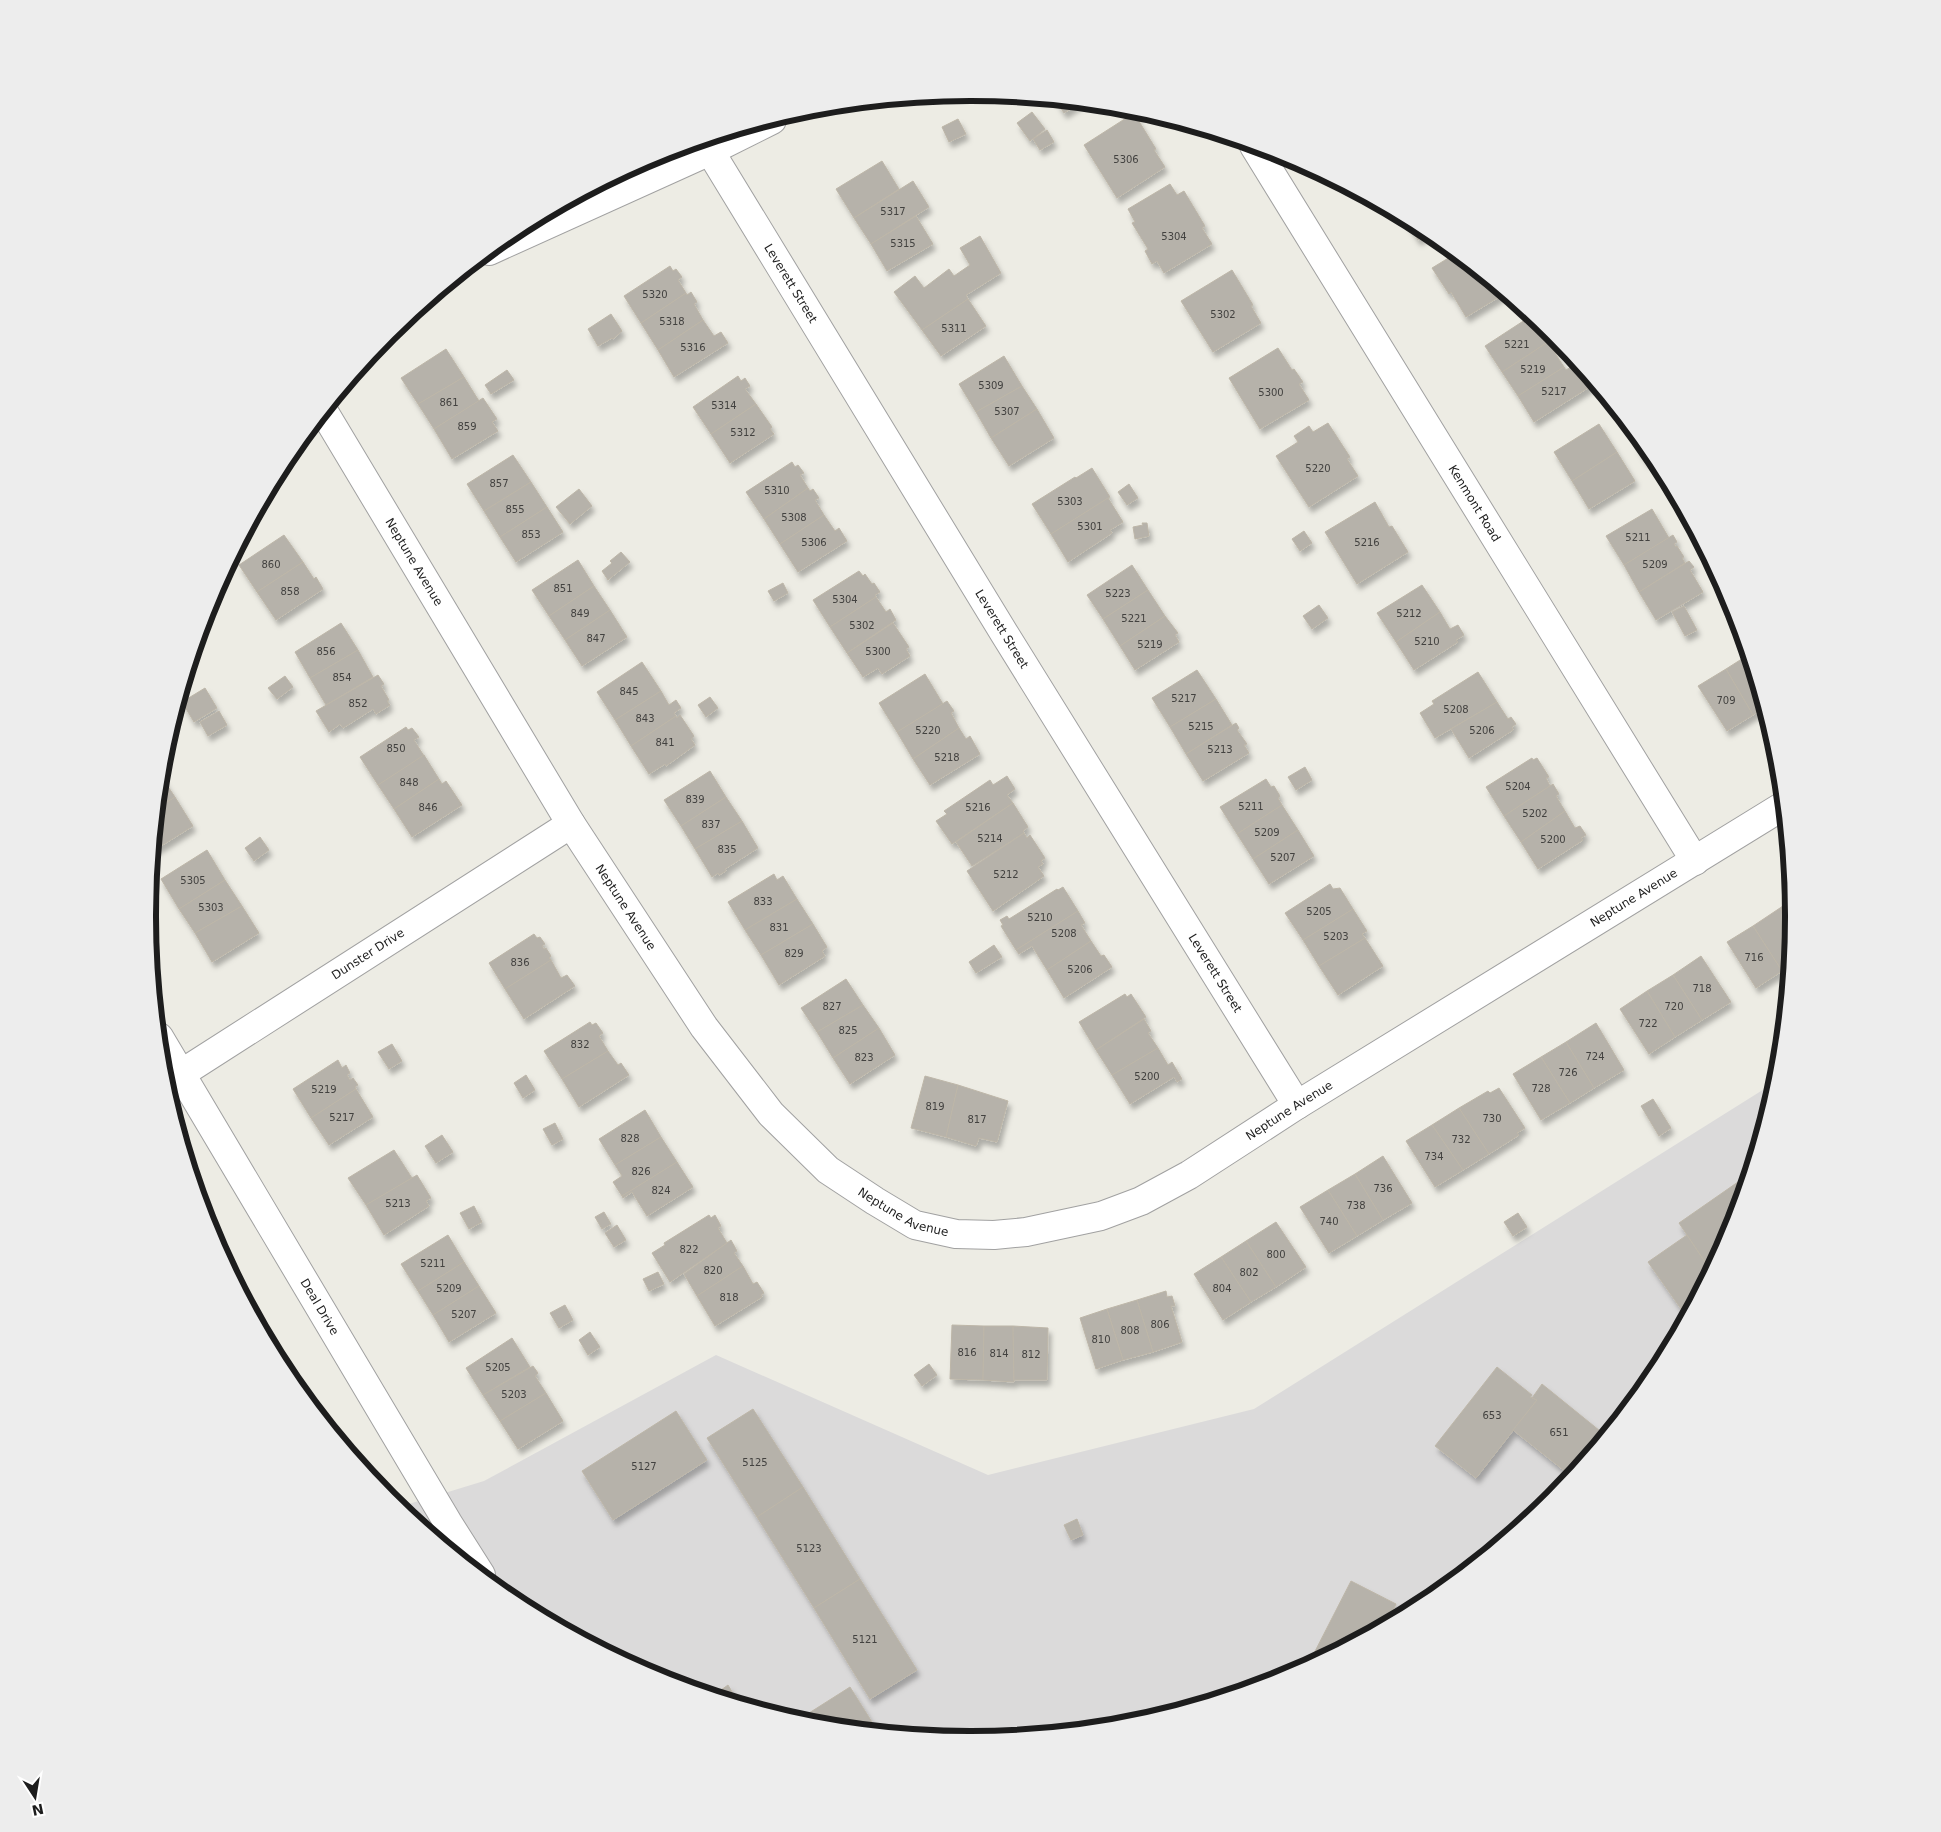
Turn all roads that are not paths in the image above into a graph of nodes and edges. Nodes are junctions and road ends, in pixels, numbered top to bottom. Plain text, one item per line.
1 (745, 133) edge
2 (710, 151) junction
3 (1259, 154) edge
4 (526, 234) edge
5 (327, 417) edge
6 (1778, 809) edge
7 (571, 824) junction
8 (1695, 861) junction
9 (170, 1066) edge
10 (174, 1078) edge
11 (1297, 1105) junction
12 (439, 1528) edge
13 (456, 1547) edge

1 - 2 street
2 - 4 street
2 - 11 street, Leverett Street
3 - 8 street, Kenmont Road
5 - 7 street, Neptune Avenue
6 - 8 street, Neptune Avenue
7 - 10 street, Dunster Drive
7 - 11 street, Neptune Avenue
8 - 11 street, Neptune Avenue
9 - 10 street, Deal Drive
10 - 12 street, Deal Drive
12 - 13 street, Deal Drive

